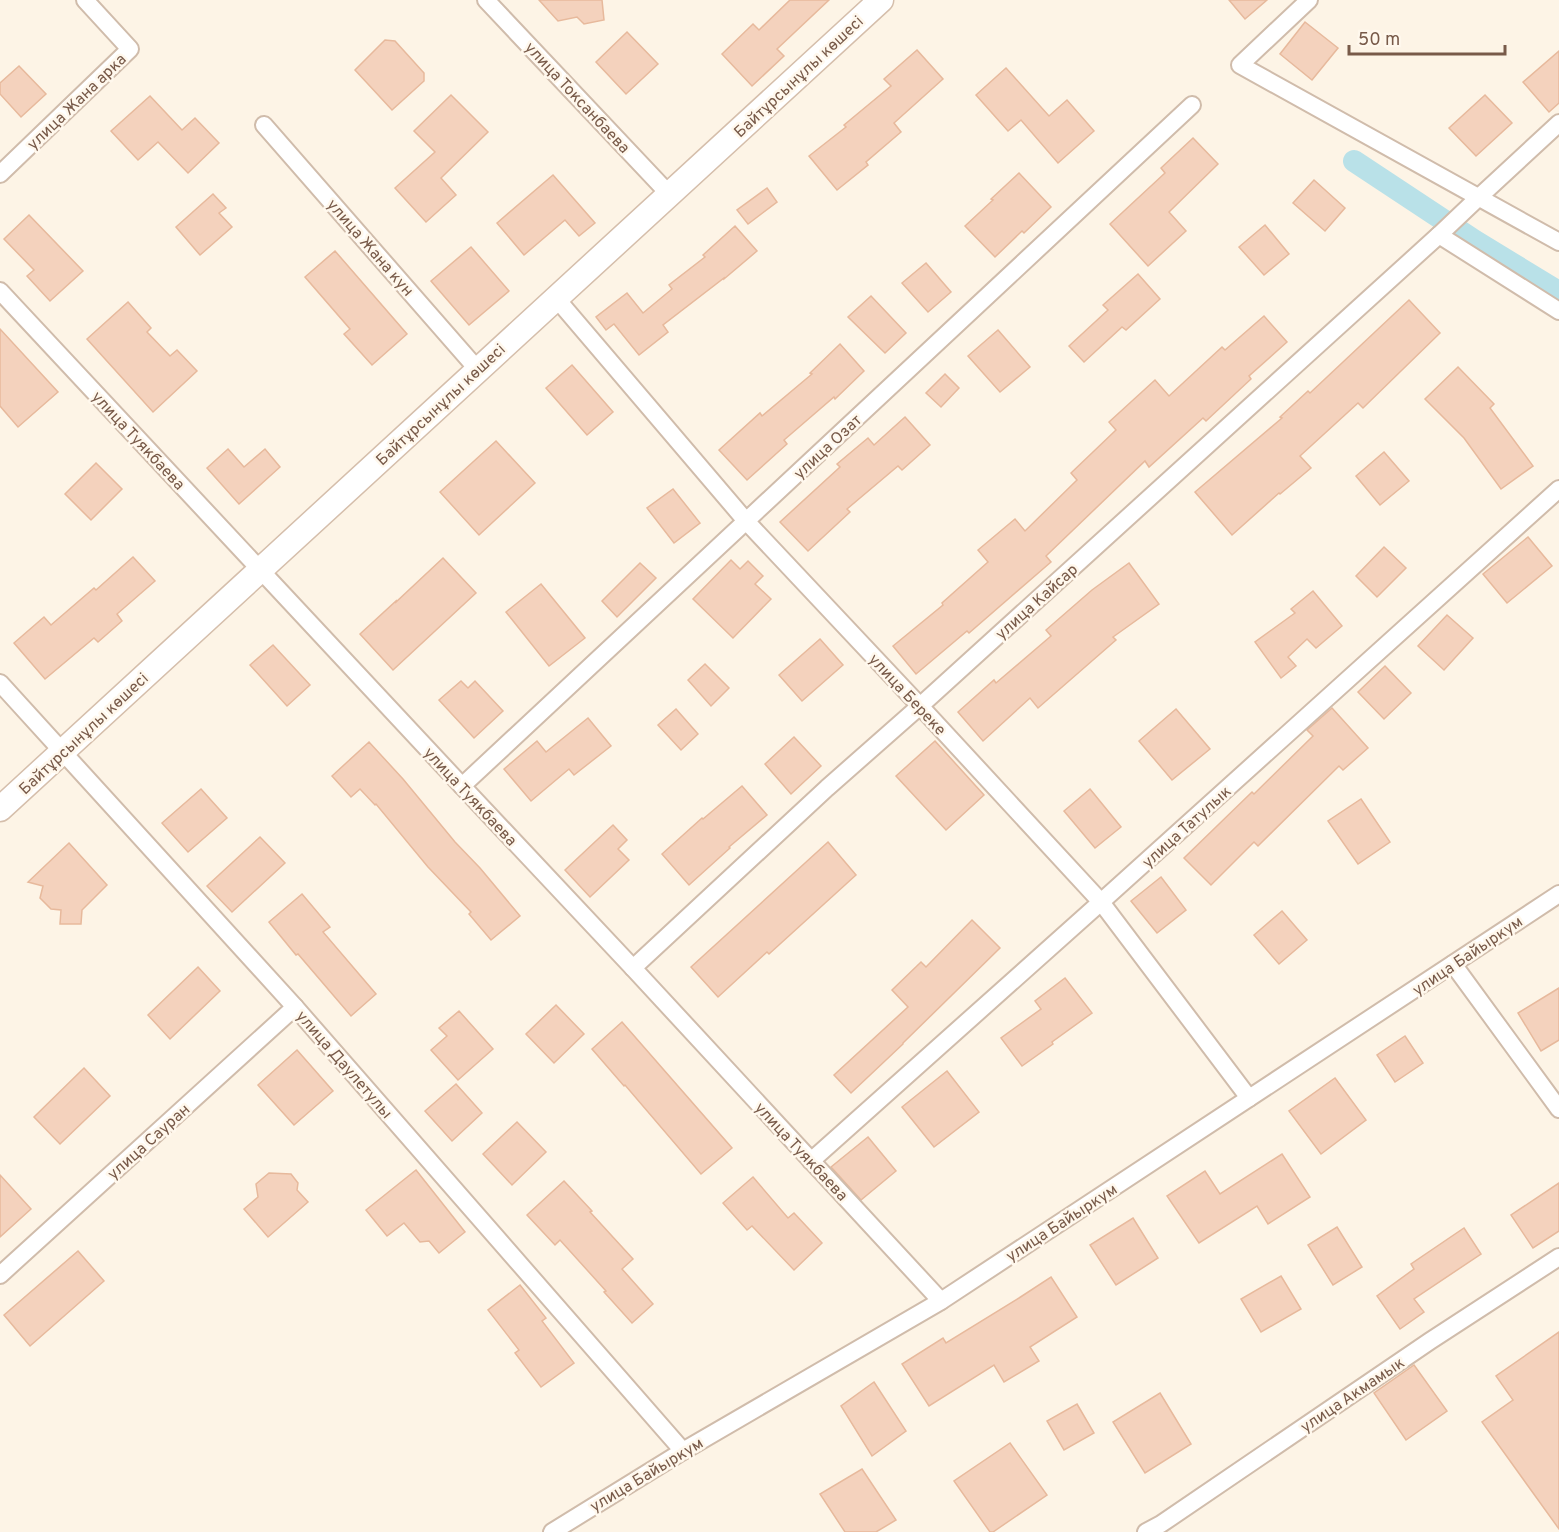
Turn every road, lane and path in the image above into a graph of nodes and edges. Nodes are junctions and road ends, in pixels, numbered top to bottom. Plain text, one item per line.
1 (85, 0) edge
2 (486, 0) edge
3 (881, 0) edge
4 (1309, 0) edge
5 (1192, 105) dead end
6 (1559, 123) edge
7 (264, 125) dead end
8 (0, 174) edge
9 (669, 194) junction
10 (1474, 201) junction
11 (1439, 236) junction
12 (1559, 242) edge
13 (0, 291) edge
14 (556, 298) junction
15 (1559, 311) edge
16 (478, 370) junction
17 (1559, 489) edge
18 (746, 521) junction
19 (260, 570) junction
20 (0, 683) edge
21 (920, 706) junction
22 (63, 751) junction
23 (462, 786) junction
24 (0, 809) edge
25 (1559, 894) edge
26 (1101, 902) junction
27 (1454, 964) junction
28 (633, 968) junction
29 (295, 1007) junction
30 (1249, 1098) junction
31 (1559, 1109) edge
32 (811, 1161) junction
33 (1559, 1257) edge
34 (0, 1275) edge
35 (941, 1301) junction
36 (683, 1451) junction
37 (552, 1532) edge
38 (1146, 1532) edge

1 - 8 street, улица Жана арка
2 - 9 street, улица Токсанбаева
3 - 9 main road, Байтұрсынұлы көшесі
4 - 10 street
5 - 18 street, улица Озат
6 - 10 street
7 - 16 street, улица Жана кун
9 - 14 main road, Байтұрсынұлы көшесі
10 - 11 street, улица Кайсар
10 - 12 street
11 - 15 street
11 - 21 street, улица Кайсар
13 - 19 street, улица Туякбаева
14 - 16 main road, Байтұрсынұлы көшесі
14 - 18 street, улица Береке
16 - 19 main road, Байтұрсынұлы көшесі
17 - 26 street, улица Татулык
18 - 21 street, улица Береке
18 - 23 street, улица Озат
19 - 22 main road, Байтұрсынұлы көшесі
19 - 23 street, улица Туякбаева
20 - 22 street, улица Даулетулы
21 - 26 street, улица Береке
21 - 28 street, улица Кайсар
22 - 24 main road, Байтұрсынұлы көшесі
22 - 29 street, улица Даулетулы
23 - 28 street, улица Туякбаева
25 - 27 street, улица Байыркум
26 - 30 street, улица Береке
26 - 32 street, улица Татулык
27 - 30 street, улица Байыркум
27 - 31 street
28 - 32 street, улица Туякбаева
29 - 34 street, улица Сауран
29 - 36 street, улица Даулетулы
30 - 35 street, улица Байыркум
32 - 35 street, улица Туякбаева
33 - 38 street, улица Акмамык
35 - 36 street, улица Байыркум
36 - 37 street, улица Байыркум

